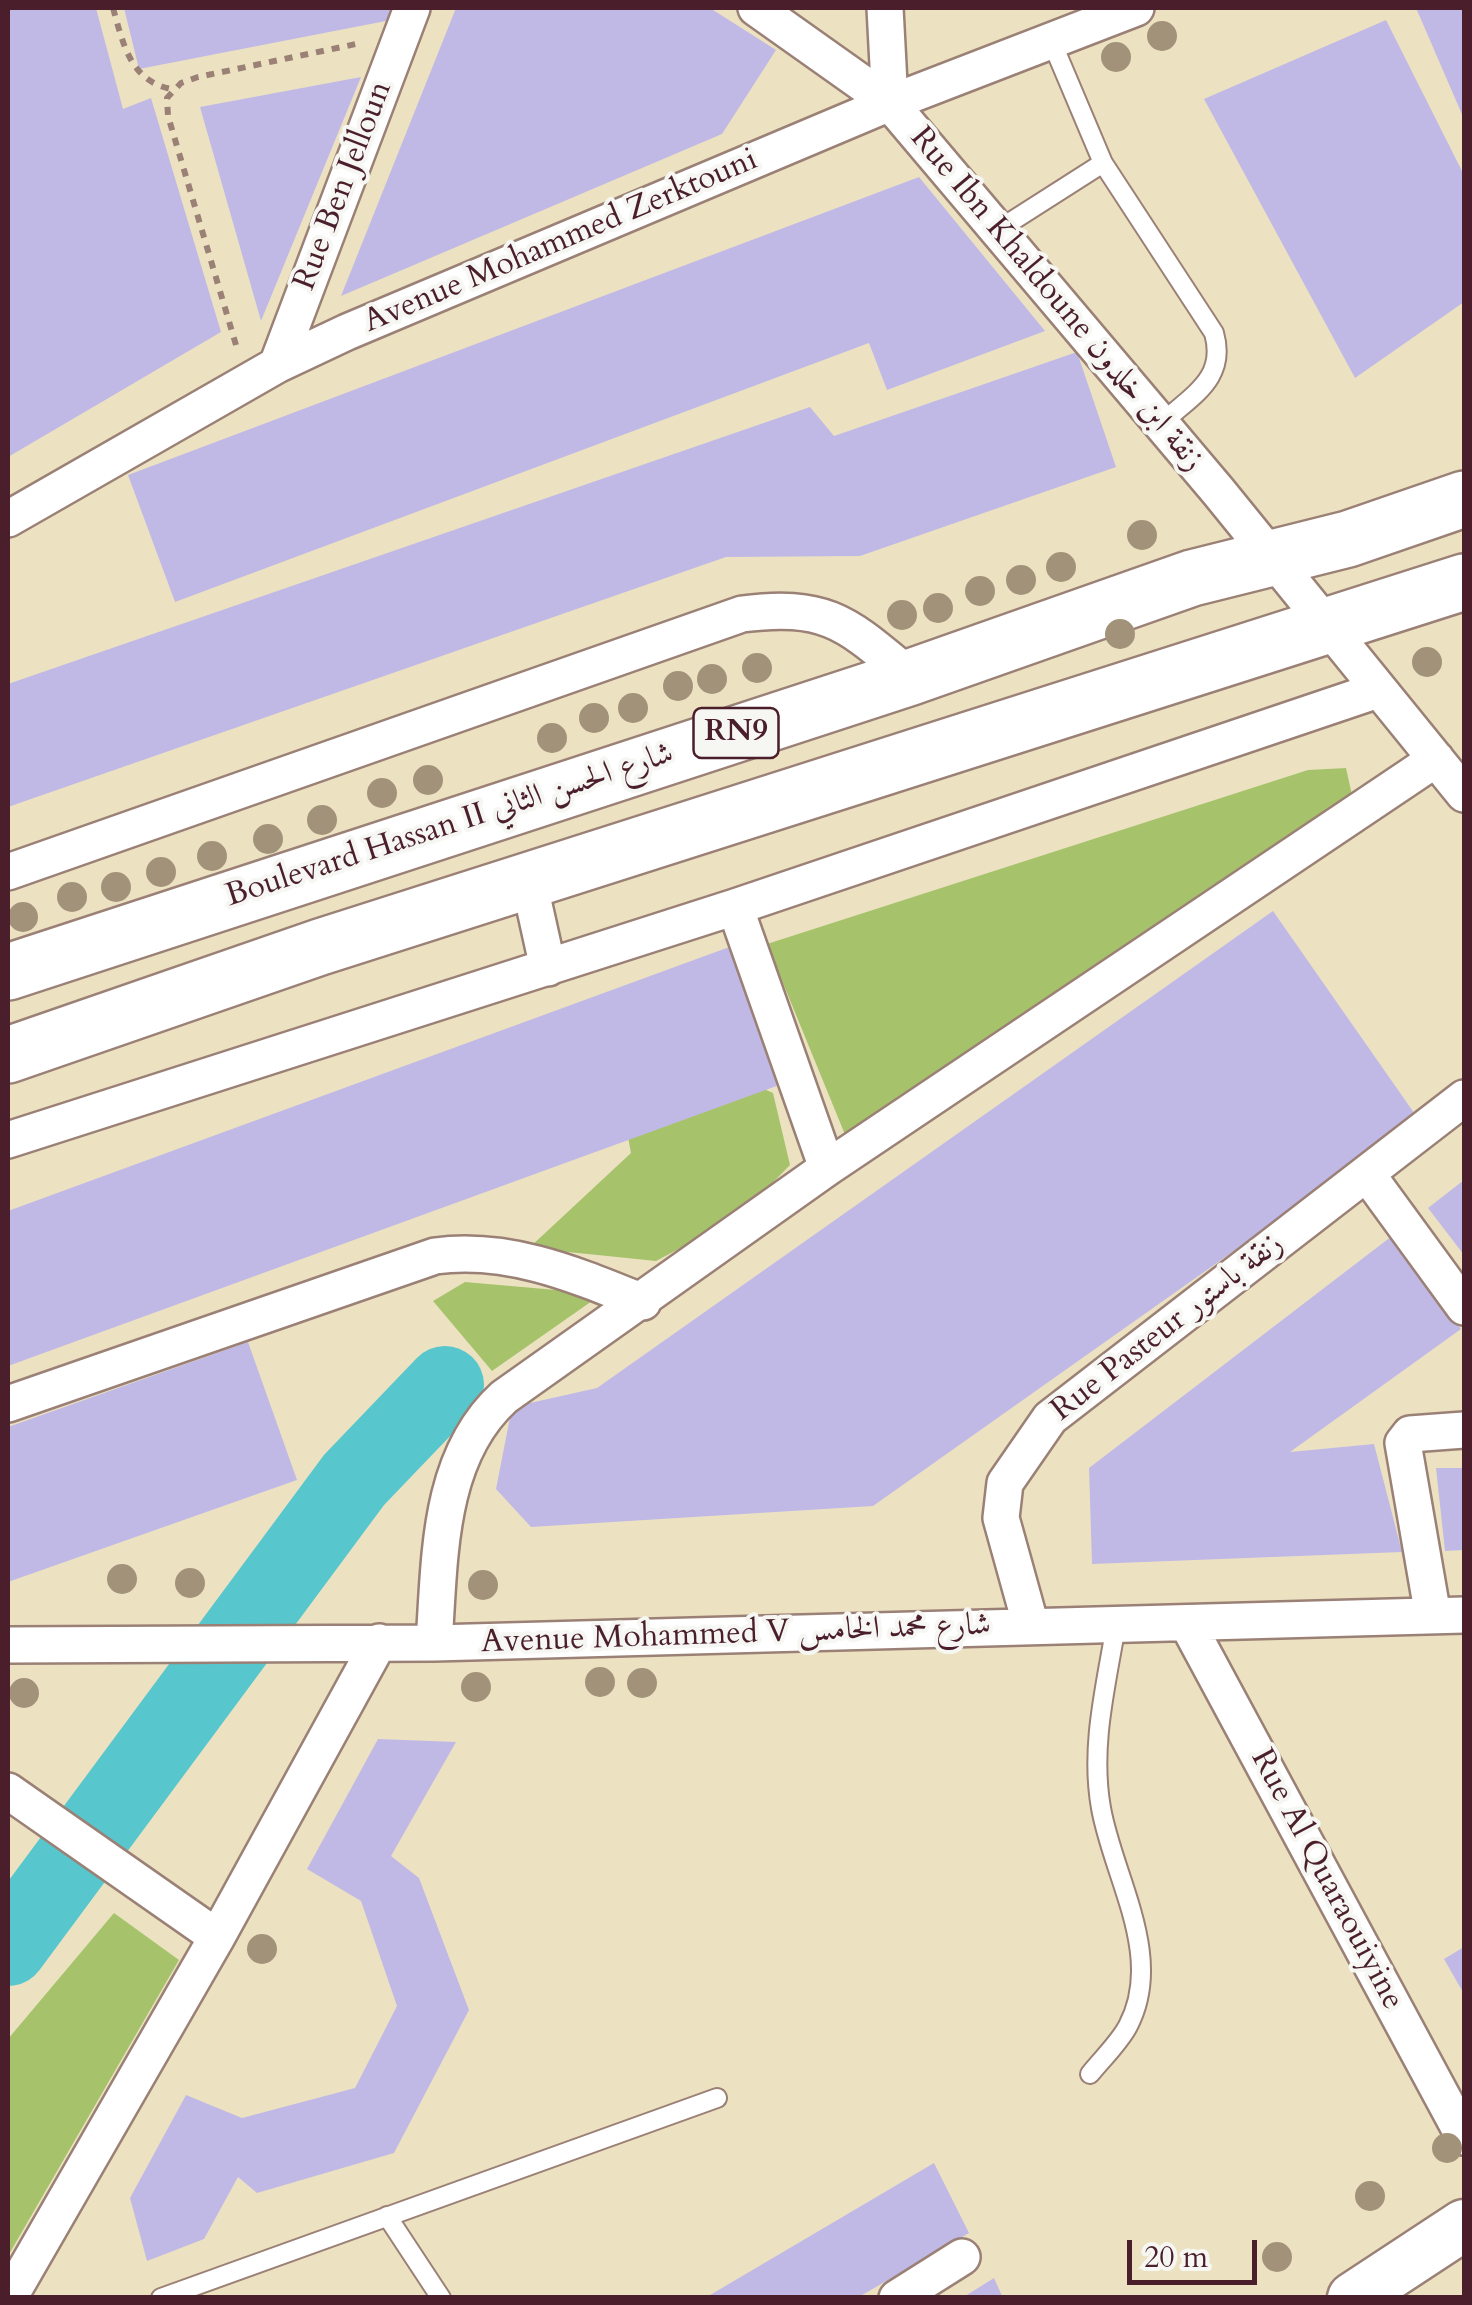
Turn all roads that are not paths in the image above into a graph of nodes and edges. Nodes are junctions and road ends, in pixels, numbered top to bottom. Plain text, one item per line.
1 (756, 8) edge
2 (885, 8) edge
3 (1136, 8) edge
4 (407, 21) edge
5 (1051, 40) junction
6 (890, 103) junction
7 (1103, 163) junction
8 (998, 230) junction
9 (262, 374) junction
10 (1162, 424) junction
11 (1464, 499) edge
12 (8, 520) edge
13 (1270, 557) junction
14 (1464, 582) edge
15 (1325, 626) junction
16 (911, 677) junction
17 (1378, 690) junction
18 (1436, 759) junction
19 (1464, 794) edge
20 (8, 872) edge
21 (529, 882) junction
22 (735, 907) junction
23 (548, 968) junction
24 (8, 972) edge
25 (8, 1055) edge
26 (1464, 1098) edge
27 (8, 1140) edge
28 (827, 1168) junction
29 (1366, 1174) junction
30 (643, 1302) junction
31 (1464, 1307) edge
32 (8, 1404) edge
33 (1464, 1430) edge
34 (1449, 1615) edge
35 (1187, 1623) junction
36 (1116, 1624) junction
37 (1031, 1626) junction
38 (363, 1642) junction
39 (434, 1644) junction
40 (8, 1645) edge
41 (9, 1792) edge
42 (217, 1937) junction
43 (1090, 2074) dead end
44 (717, 2098) dead end
45 (1464, 2137) edge
46 (387, 2216) junction
47 (1464, 2225) edge
48 (962, 2256) dead end
49 (9, 2298) edge
50 (161, 2298) edge
51 (441, 2298) edge
52 (897, 2298) edge
53 (1353, 2298) edge

1 - 6 street, Rue Ibn Khaldoune زنقة ابن خلدون
2 - 6 street
3 - 5 street, Avenue Mohammed Zerktouni
4 - 9 street, Rue Ben Jelloun
5 - 6 street, Avenue Mohammed Zerktouni
5 - 7 lane
6 - 8 street, Rue Ibn Khaldoune زنقة ابن خلدون
6 - 9 street, Avenue Mohammed Zerktouni
7 - 8 lane
7 - 10 lane
8 - 10 street, Rue Ibn Khaldoune زنقة ابن خلدون
9 - 12 street, Avenue Mohammed Zerktouni
10 - 13 street, Rue Ibn Khaldoune زنقة ابن خلدون
11 - 13 main road, Boulevard Hassan II شارع الحسن الثاني / RN9
13 - 15 street, Rue Ibn Khaldoune زنقة ابن خلدون
13 - 16 main road, Boulevard Hassan II شارع الحسن الثاني / RN9
14 - 15 main road, RN9
15 - 17 street, Rue Ibn Khaldoune زنقة ابن خلدون
15 - 21 main road, RN9
16 - 20 street
16 - 24 main road, Boulevard Hassan II شارع الحسن الثاني / RN9
17 - 18 street, Rue Ibn Khaldoune زنقة ابن خلدون
17 - 22 street
18 - 19 street, Rue Ibn Khaldoune زنقة ابن خلدون
18 - 28 street
21 - 23 street
21 - 25 main road, RN9
22 - 23 street
22 - 28 street
23 - 27 street
26 - 29 street, Rue Pasteur زنقة باستور
28 - 30 street
29 - 31 street
29 - 37 street, Rue Pasteur زنقة باستور
30 - 32 street
30 - 39 street
33 - 34 street
34 - 35 street, Avenue Mohammed V شارع محمد الخامس
35 - 36 street, Avenue Mohammed V شارع محمد الخامس
35 - 45 street, Rue Al Quaraouiyine
36 - 37 street, Avenue Mohammed V شارع محمد الخامس
36 - 43 lane
37 - 39 street, Avenue Mohammed V شارع محمد الخامس
38 - 39 street, Avenue Mohammed V شارع محمد الخامس
38 - 40 street, Avenue Mohammed V شارع محمد الخامس
38 - 42 street
41 - 42 street
42 - 49 street
44 - 46 lane
46 - 50 lane
46 - 51 lane
47 - 53 main road
48 - 52 street

